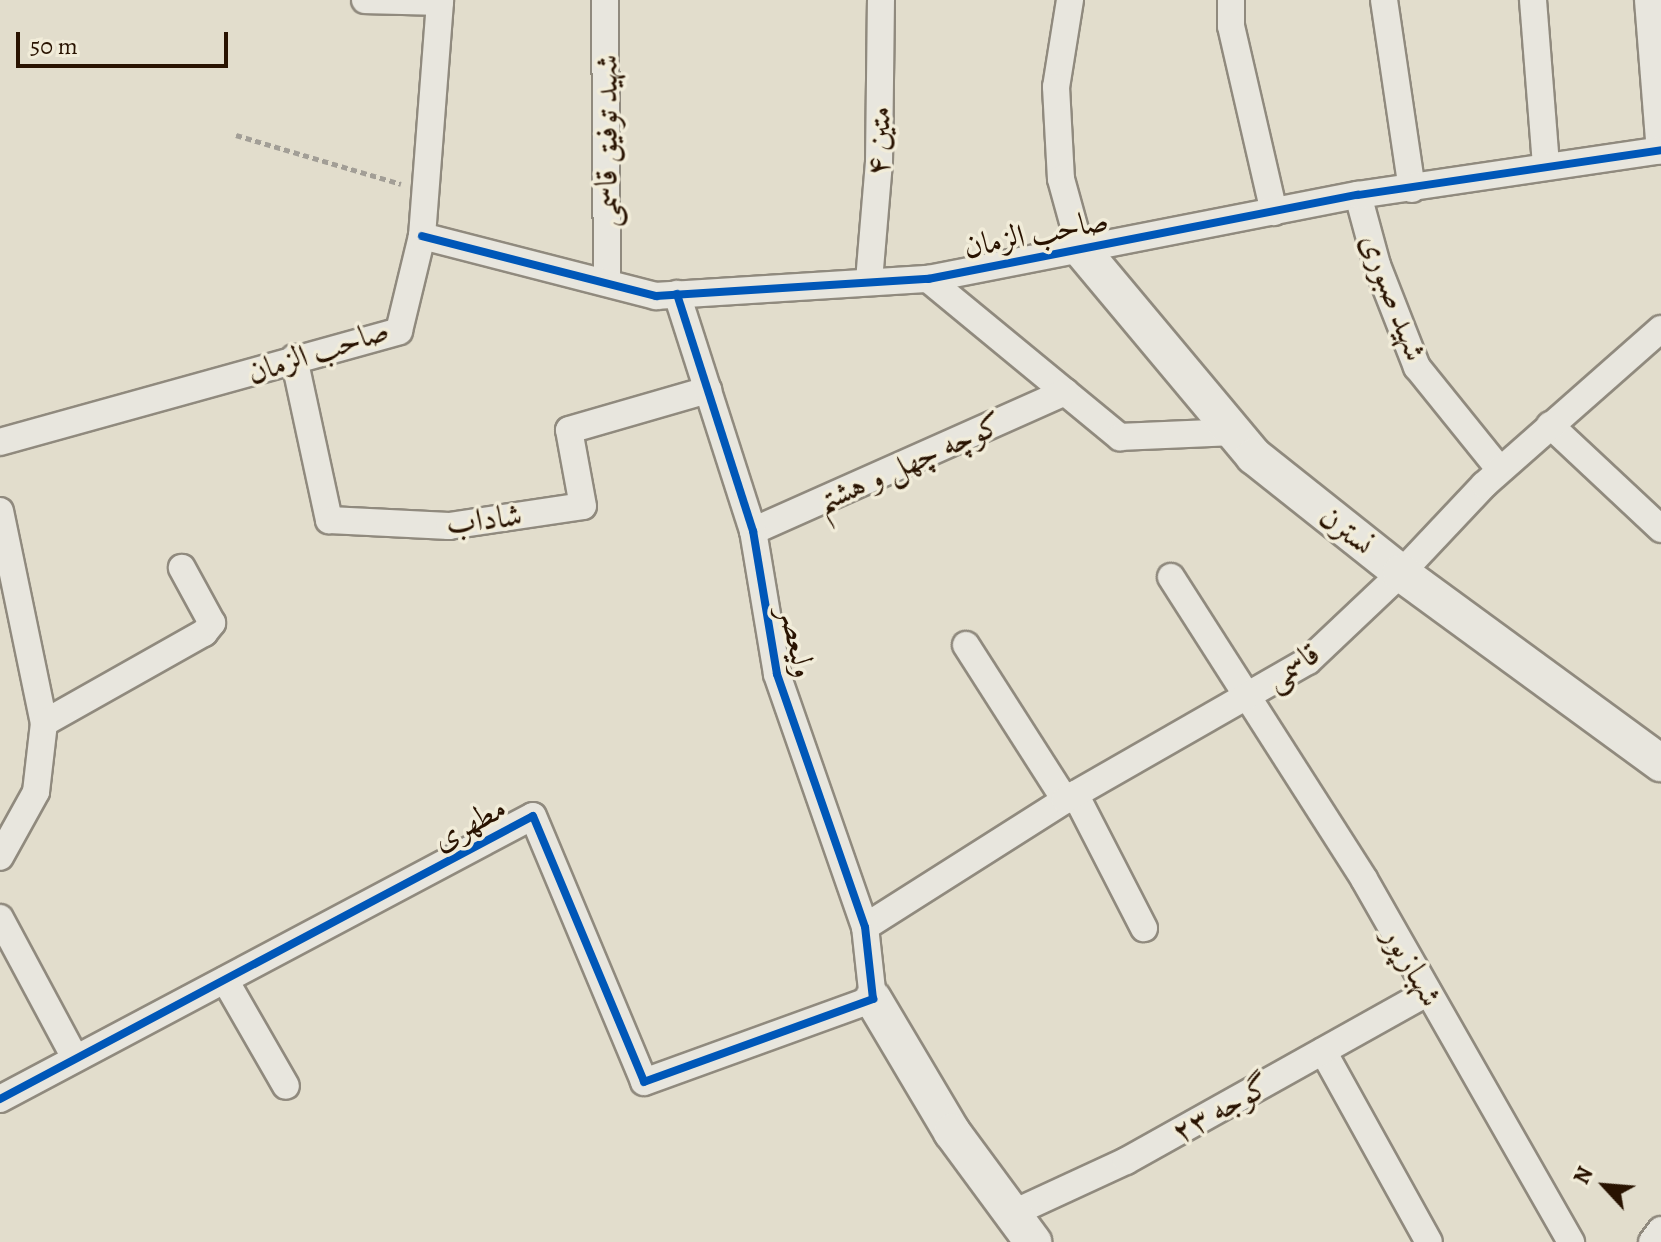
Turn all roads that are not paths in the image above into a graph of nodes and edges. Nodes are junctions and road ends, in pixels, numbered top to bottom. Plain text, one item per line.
1 (365, 0) edge
2 (605, 0) edge
3 (881, 0) edge
4 (1070, 0) edge
5 (1231, 0) edge
6 (1384, 0) edge
7 (1533, 0) edge
8 (1648, 0) edge
9 (440, 1) edge
10 (1660, 150) edge
11 (1546, 165) junction
12 (1412, 189) junction
13 (1358, 195) junction
14 (1274, 212) junction
15 (422, 236) junction
16 (1080, 248) junction
17 (928, 279) junction
18 (869, 281) junction
19 (607, 282) junction
20 (677, 294) junction
21 (1661, 329) edge
22 (294, 358) junction
23 (708, 390) junction
24 (1065, 392) junction
25 (1550, 425) junction
26 (1233, 432) junction
27 (0, 442) edge
28 (1500, 470) junction
29 (0, 511) edge
30 (1661, 529) edge
31 (753, 531) junction
32 (182, 568) dead end
33 (1401, 573) junction
34 (1171, 577) dead end
35 (966, 645) dead end
36 (1243, 698) junction
37 (44, 723) junction
38 (1661, 763) edge
39 (1070, 797) junction
40 (0, 857) edge
41 (0, 918) edge
42 (865, 927) junction
43 (1144, 928) dead end
44 (225, 980) junction
45 (1428, 992) junction
46 (873, 999) junction
47 (1323, 1051) junction
48 (75, 1058) junction
49 (286, 1086) dead end
50 (0, 1099) edge
51 (1009, 1215) junction
52 (1661, 1230) edge
53 (1033, 1242) edge
54 (1429, 1242) edge
55 (1571, 1242) edge
56 (1652, 1242) edge

1 - 9 street
2 - 19 street, شهید توفیق قاسمی
3 - 18 street, متین ۴
4 - 16 street
5 - 14 street
6 - 12 street
7 - 11 street
8 - 10 street
9 - 15 street
10 - 11 street, صاحب الزمان
11 - 12 street, صاحب الزمان
12 - 13 street, صاحب الزمان
13 - 14 street, صاحب الزمان
13 - 28 street, شهید صبوری
14 - 16 street, صاحب الزمان
15 - 19 street, صاحب الزمان
15 - 22 street, صاحب الزمان
16 - 17 street, صاحب الزمان
16 - 26 street, نسترن
17 - 18 street, صاحب الزمان
17 - 24 street
18 - 20 street, صاحب الزمان
19 - 20 street, صاحب الزمان
20 - 23 street, ولیعصر
21 - 25 street, قاسمی
22 - 23 street, شاداب
22 - 27 street, صاحب الزمان
23 - 31 street, ولیعصر
24 - 26 street
24 - 31 street, کوچه چهل و هشتم
25 - 28 street, قاسمی
25 - 30 street
26 - 33 street, نسترن
28 - 33 street, قاسمی
29 - 37 street
31 - 42 street, ولیعصر
32 - 37 street
33 - 36 street, قاسمی
33 - 38 street, نسترن
34 - 36 street, شهبازپور
35 - 39 street
36 - 39 street, قاسمی
36 - 45 street, شهبازپور
37 - 40 street
39 - 42 street, قاسمی
39 - 43 street
41 - 48 street
42 - 46 street, ولیعصر
44 - 46 street, مطهری
44 - 48 street, مطهری
44 - 49 street
45 - 47 street, گوجه ۲۳
45 - 55 street, شهبازپور
46 - 51 street, ولیعصر
47 - 51 street, گوجه ۲۳
47 - 54 street
48 - 50 street, مطهری
51 - 53 street, ولیعصر
52 - 56 street

